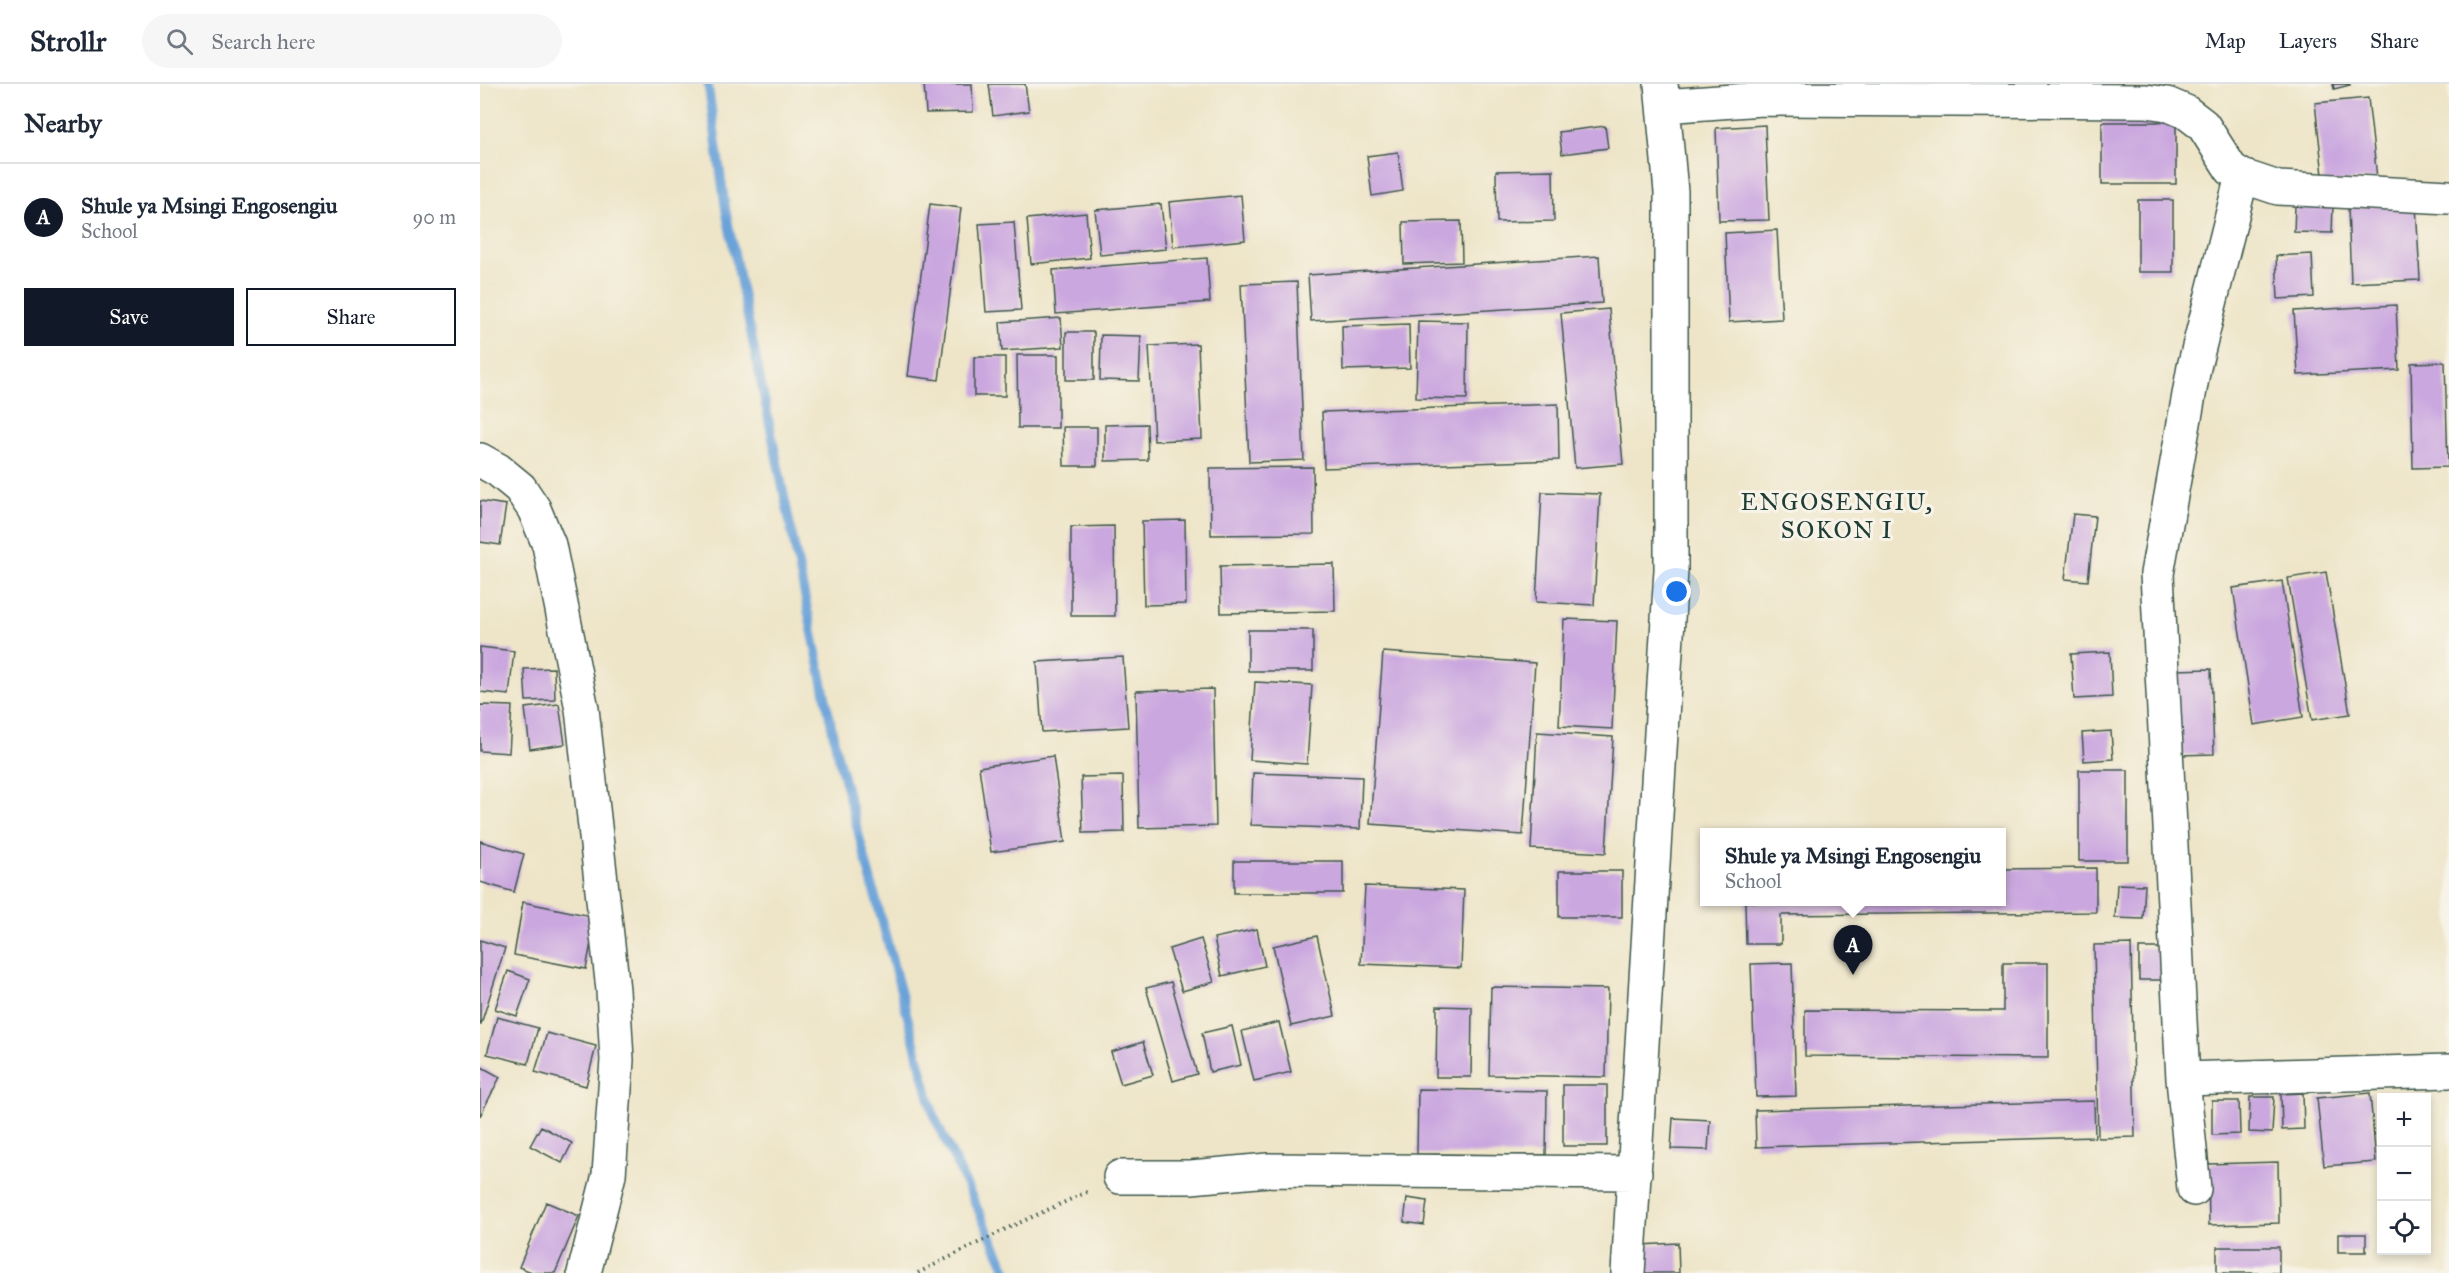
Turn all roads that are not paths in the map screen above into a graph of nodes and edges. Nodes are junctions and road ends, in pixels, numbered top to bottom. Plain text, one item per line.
1 (1662, 95) edge
2 (2242, 176) junction
3 (2449, 197) edge
4 (480, 460) edge
5 (2449, 1071) edge
6 (2183, 1079) junction
7 (1635, 1173) junction
8 (1120, 1177) road end
9 (2194, 1189) dead end
10 (584, 1273) edge
11 (1628, 1273) edge

1 - 2 street
1 - 7 street
2 - 3 street
2 - 6 street
4 - 10 street
5 - 6 street
6 - 9 street
7 - 8 street
7 - 11 street

